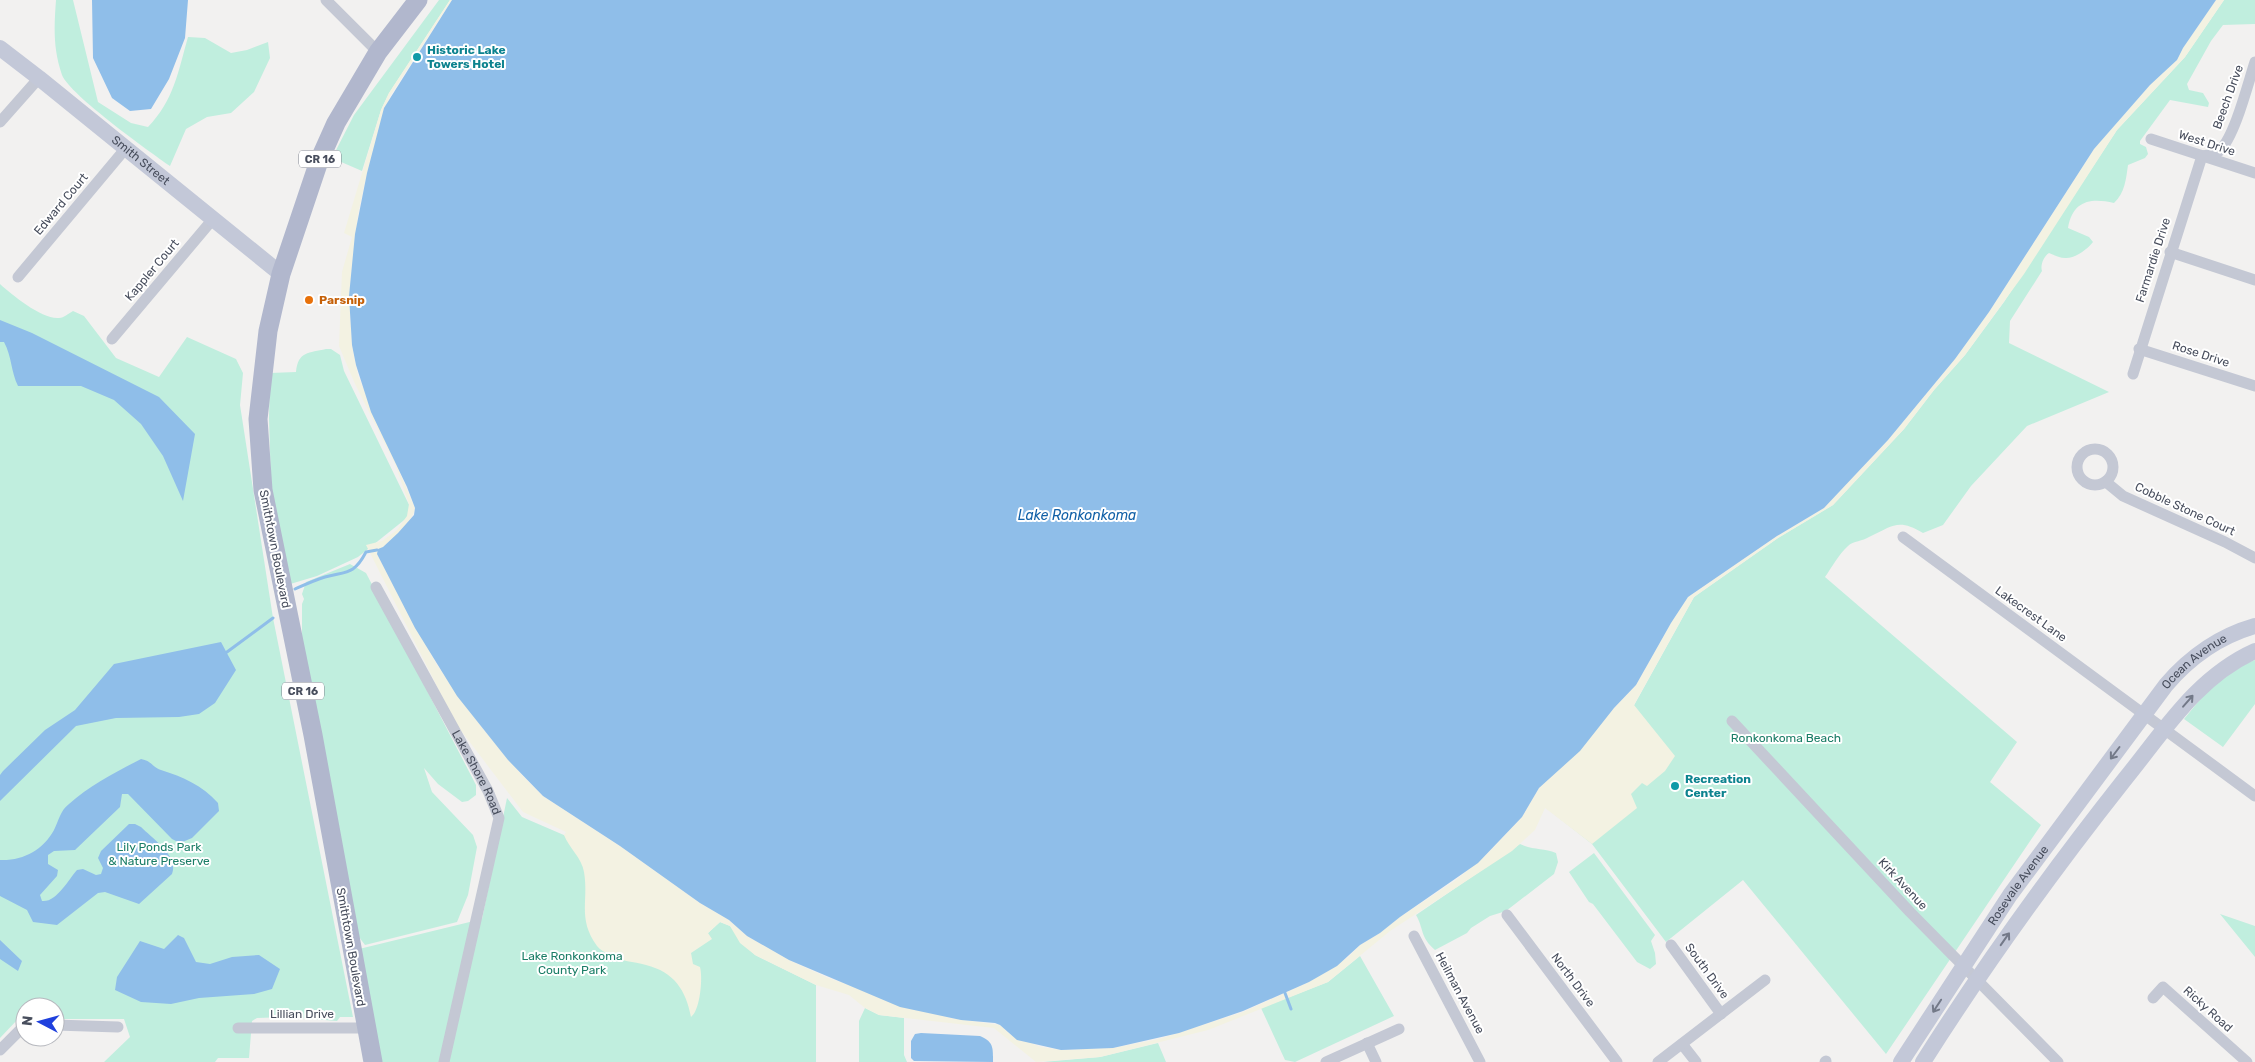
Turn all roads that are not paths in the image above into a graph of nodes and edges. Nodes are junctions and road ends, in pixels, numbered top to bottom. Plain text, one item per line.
1 (326, 0) edge
2 (418, 0) edge
3 (0, 48) edge
4 (378, 52) junction
5 (2255, 62) edge
6 (40, 78) junction
7 (0, 122) edge
8 (2151, 138) dead end
9 (126, 148) junction
10 (2202, 156) junction
11 (2255, 173) edge
12 (213, 219) junction
13 (2170, 252) junction
14 (281, 274) junction
15 (18, 277) dead end
16 (2255, 280) edge
17 (112, 339) dead end
18 (2139, 348) junction
19 (2133, 374) dead end
20 (2255, 386) edge
21 (2106, 482) dead end
22 (1902, 536) dead end
23 (2255, 558) edge
24 (376, 587) dead end
25 (2255, 626) edge
26 (2250, 652) edge
27 (2144, 714) junction
28 (1732, 721) dead end
29 (2165, 730) junction
30 (2255, 796) edge
31 (1506, 915) dead end
32 (1414, 936) dead end
33 (1671, 945) dead end
34 (1963, 965) junction
35 (1977, 979) junction
36 (1765, 980) dead end
37 (2153, 998) dead end
38 (1721, 1014) junction
39 (65, 1025) edge
40 (118, 1027) dead end
41 (238, 1028) dead end
42 (366, 1028) junction
43 (1399, 1029) dead end
44 (15, 1035) edge
45 (1367, 1043) junction
46 (1682, 1044) junction
47 (0, 1050) edge
48 (372, 1062) edge
49 (444, 1062) edge
50 (1326, 1062) edge
51 (1376, 1062) edge
52 (1480, 1062) edge
53 (1618, 1062) edge
54 (1658, 1062) edge
55 (1696, 1062) edge
56 (1901, 1062) edge
57 (1923, 1062) edge
58 (2058, 1062) edge
59 (2247, 1062) edge

1 - 4 street
2 - 4 main road, CR 16
3 - 6 main road, Smith Street
4 - 14 main road, Smithtown Boulevard / CR 16
5 - 10 street, Beech Drive
6 - 7 street
6 - 9 main road, Smith Street
8 - 10 street, West Drive
9 - 12 main road, Smith Street
9 - 15 street, Edward Court
10 - 11 street, West Drive
10 - 13 street, Farmardie Drive
12 - 14 main road, Smith Street
12 - 17 street, Kappler Court
13 - 16 street
13 - 18 street, Farmardie Drive
14 - 42 main road, Smithtown Boulevard / CR 16
18 - 19 street, Farmardie Drive
18 - 20 street, Rose Drive
21 - 23 street, Cobble Stone Court
22 - 27 street, Lakecrest Lane
24 - 49 street, Lake Shore Road
25 - 27 main road, Ocean Avenue
29 -> 26 main road, Ocean Avenue
27 - 29 street, Lakecrest Lane
27 -> 34 main road, Rosevale Avenue
28 - 34 street, Kirk Avenue
29 - 30 street, Lakecrest Lane
35 -> 29 main road, Rosevale Avenue
31 - 53 street, North Drive
32 - 52 street, Heilman Avenue
33 - 38 street, South Drive
34 - 35 street, Kirk Avenue
34 -> 56 main road, Rosevale Avenue
35 - 57 main road, Rosevale Avenue
35 - 58 street, Kirk Avenue
36 - 38 street
37 - 59 street, Ricky Road
38 - 46 street
39 - 40 street
41 - 42 street, Lillian Drive
42 - 48 main road, Smithtown Boulevard / CR 16
43 - 45 street
44 - 47 street
45 - 50 street
45 - 51 street
46 - 54 street
46 - 55 street

